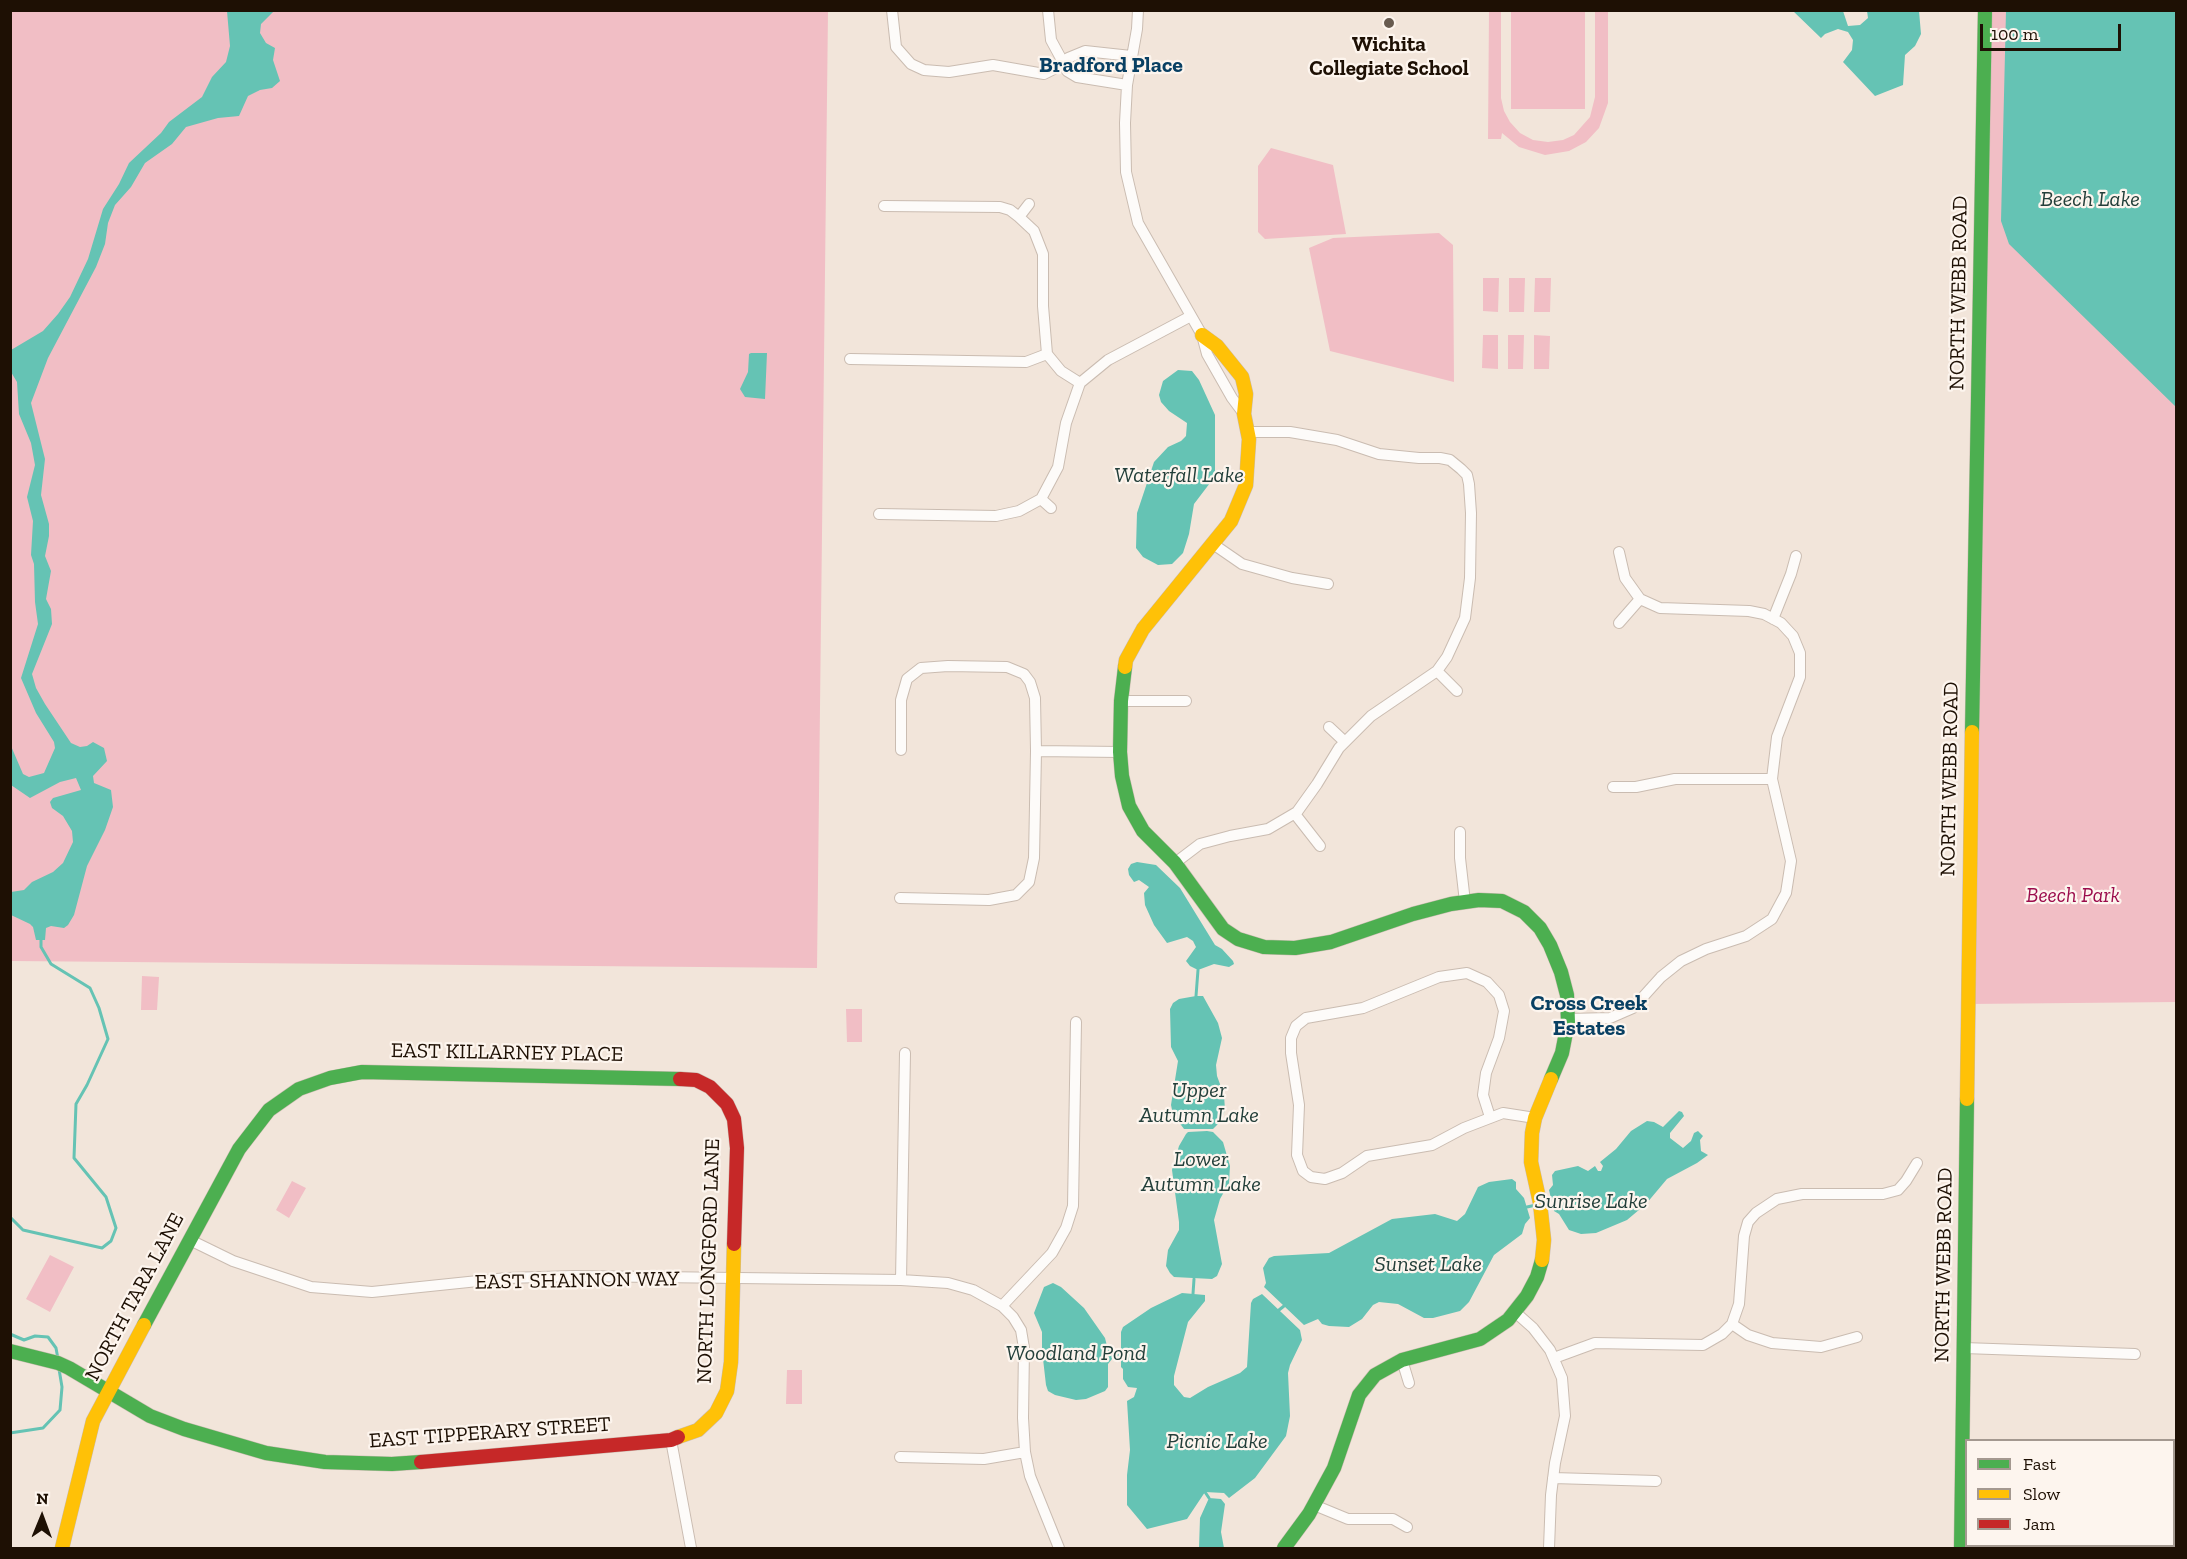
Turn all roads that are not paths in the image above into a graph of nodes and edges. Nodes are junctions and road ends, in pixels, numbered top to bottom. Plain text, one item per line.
1 (892, 10) edge
2 (1048, 10) edge
3 (1138, 10) edge
4 (1985, 10) edge
5 (1131, 56) junction
6 (1065, 64) junction
7 (1127, 84) junction
8 (1029, 204) dead end
9 (884, 206) dead end
10 (1019, 217) junction
11 (1191, 316) junction
12 (1202, 335) joint
13 (1047, 354) junction
14 (850, 359) dead end
15 (1080, 383) junction
16 (1249, 432) junction
17 (1041, 499) junction
18 (1052, 508) dead end
19 (879, 514) dead end
20 (1213, 544) junction
21 (1619, 552) dead end
22 (1796, 556) dead end
23 (1328, 584) dead end
24 (1640, 599) junction
25 (1773, 619) junction
26 (1618, 623) dead end
27 (1437, 671) junction
28 (1457, 691) dead end
29 (1121, 701) junction
30 (1186, 701) dead end
31 (1329, 727) dead end
32 (1345, 742) junction
33 (901, 750) dead end
34 (1036, 751) junction
35 (1120, 752) junction
36 (1772, 780) junction
37 (1613, 787) dead end
38 (1295, 814) junction
39 (1460, 831) dead end
40 (1320, 846) dead end
41 (1174, 863) junction
42 (900, 898) dead end
43 (1465, 902) junction
44 (1568, 1019) junction
45 (1076, 1022) dead end
46 (905, 1053) dead end
47 (295, 1092) joint
48 (717, 1093) joint
49 (1490, 1117) junction
50 (1535, 1118) junction
51 (1917, 1163) dead end
52 (190, 1240) junction
53 (733, 1279) junction
54 (901, 1280) junction
55 (1002, 1306) junction
56 (1515, 1312) junction
57 (1732, 1324) junction
58 (1857, 1337) dead end
59 (1964, 1348) junction
60 (10, 1351) edge
61 (2135, 1354) dead end
62 (1554, 1358) junction
63 (1402, 1360) junction
64 (1409, 1383) dead end
65 (108, 1391) junction
66 (671, 1440) junction
67 (1025, 1452) junction
68 (900, 1457) dead end
69 (1553, 1478) junction
70 (1656, 1481) dead end
71 (1314, 1505) junction
72 (1407, 1527) dead end
73 (62, 1548) edge
74 (692, 1548) edge
75 (1059, 1548) edge
76 (1284, 1548) edge
77 (1549, 1548) edge
78 (1961, 1548) edge

1 - 6 street
2 - 6 street
3 - 5 street
4 - 59 street, NORTH WEBB ROAD
5 - 6 street
5 - 7 street
6 - 7 street
7 - 11 street
8 - 10 street
9 - 10 street
10 - 13 street
11 - 12 street
11 - 15 street
12 - 16 street
13 - 14 street
13 - 15 street
15 - 17 street
16 - 20 street
16 - 27 street
17 - 18 street
17 - 19 street
20 - 23 street
20 - 29 street
21 - 24 street
22 - 25 street
24 - 25 street
24 - 26 street
25 - 36 street
27 - 28 street
27 - 32 street
29 - 30 street
29 - 35 street
31 - 32 street
32 - 38 street
33 - 34 street
34 - 35 street
34 - 42 street
35 - 41 street
36 - 37 street
36 - 44 street
38 - 40 street
38 - 41 street
39 - 43 street
41 - 43 street
43 - 44 street
44 - 50 street
45 - 55 street
46 - 54 street
47 - 48 street, EAST KILLARNEY PLACE
47 - 52 street, NORTH TARA LANE
48 - 53 street, NORTH LONGFORD LANE
49 - 49 street
49 - 50 street
50 - 56 street
51 - 57 street
52 - 53 street, EAST SHANNON WAY
52 - 65 street, NORTH TARA LANE
53 - 54 street, EAST SHANNON WAY
53 - 66 street, NORTH LONGFORD LANE
54 - 55 street, EAST SHANNON WAY
55 - 67 street
56 - 62 street
56 - 63 street
57 - 58 street
57 - 62 street
59 - 61 street
59 - 78 street, NORTH WEBB ROAD
60 - 65 street, EAST TIPPERARY STREET
62 - 69 street
63 - 64 street
63 - 71 street
65 - 66 street, EAST TIPPERARY STREET
65 - 73 street, NORTH TARA LANE
66 - 74 street
67 - 68 street
67 - 75 street
69 - 70 street
69 - 77 street
71 - 72 street
71 - 76 street

